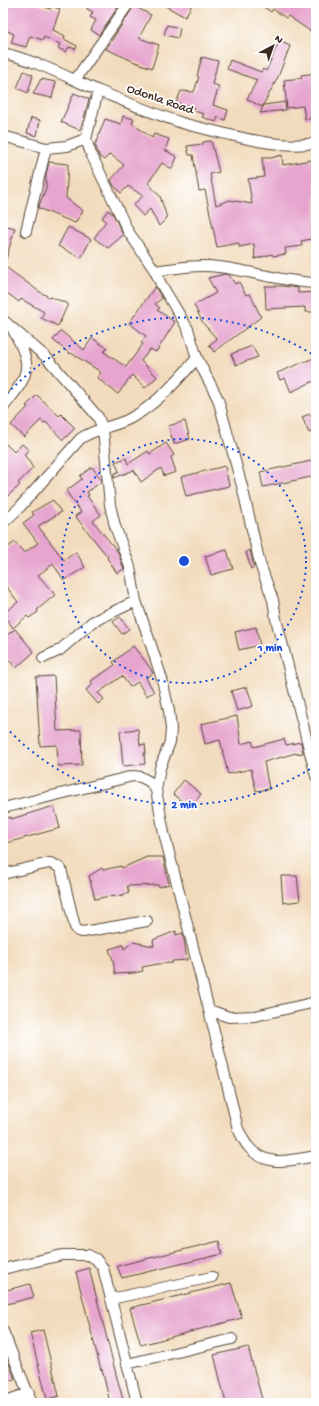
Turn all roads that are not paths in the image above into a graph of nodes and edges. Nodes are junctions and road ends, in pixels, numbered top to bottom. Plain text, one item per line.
1 (129, 3) edge
2 (3, 53) edge
3 (75, 80) junction
4 (98, 91) junction
5 (3, 136) edge
6 (86, 139) junction
7 (316, 142) edge
8 (46, 148) junction
9 (26, 231) dead end
10 (155, 271) junction
11 (316, 283) edge
12 (3, 320) edge
13 (12, 326) junction
14 (197, 358) junction
15 (3, 408) edge
16 (103, 428) junction
17 (3, 523) edge
18 (136, 600) junction
19 (43, 658) dead end
20 (160, 768) junction
21 (141, 776) junction
22 (316, 776) edge
23 (156, 790) junction
24 (3, 808) edge
25 (3, 874) edge
26 (147, 921) dead end
27 (316, 1002) edge
28 (209, 1010) junction
29 (316, 1156) edge
30 (3, 1269) edge
31 (212, 1277) dead end
32 (111, 1298) junction
33 (3, 1331) edge
34 (232, 1339) dead end
35 (127, 1364) junction
36 (31, 1398) edge
37 (3, 1402) edge
38 (137, 1403) edge

1 - 3 street
2 - 3 street, Odonla Road
3 - 4 street, Odonla Road
4 - 6 street
4 - 7 street, Odonla Road
5 - 8 street
6 - 8 street
6 - 10 street
8 - 9 street
10 - 11 street
10 - 14 street
12 - 13 street
13 - 15 street
13 - 16 street
14 - 16 street
14 - 22 street
16 - 17 street
16 - 18 street
18 - 19 street
18 - 20 street
20 - 21 street
20 - 23 street
21 - 23 street
21 - 24 street
23 - 28 street
25 - 26 street
27 - 28 street
28 - 29 street
30 - 32 street
31 - 32 street
32 - 35 street
33 - 36 street
34 - 35 street
35 - 38 street
36 - 37 street

